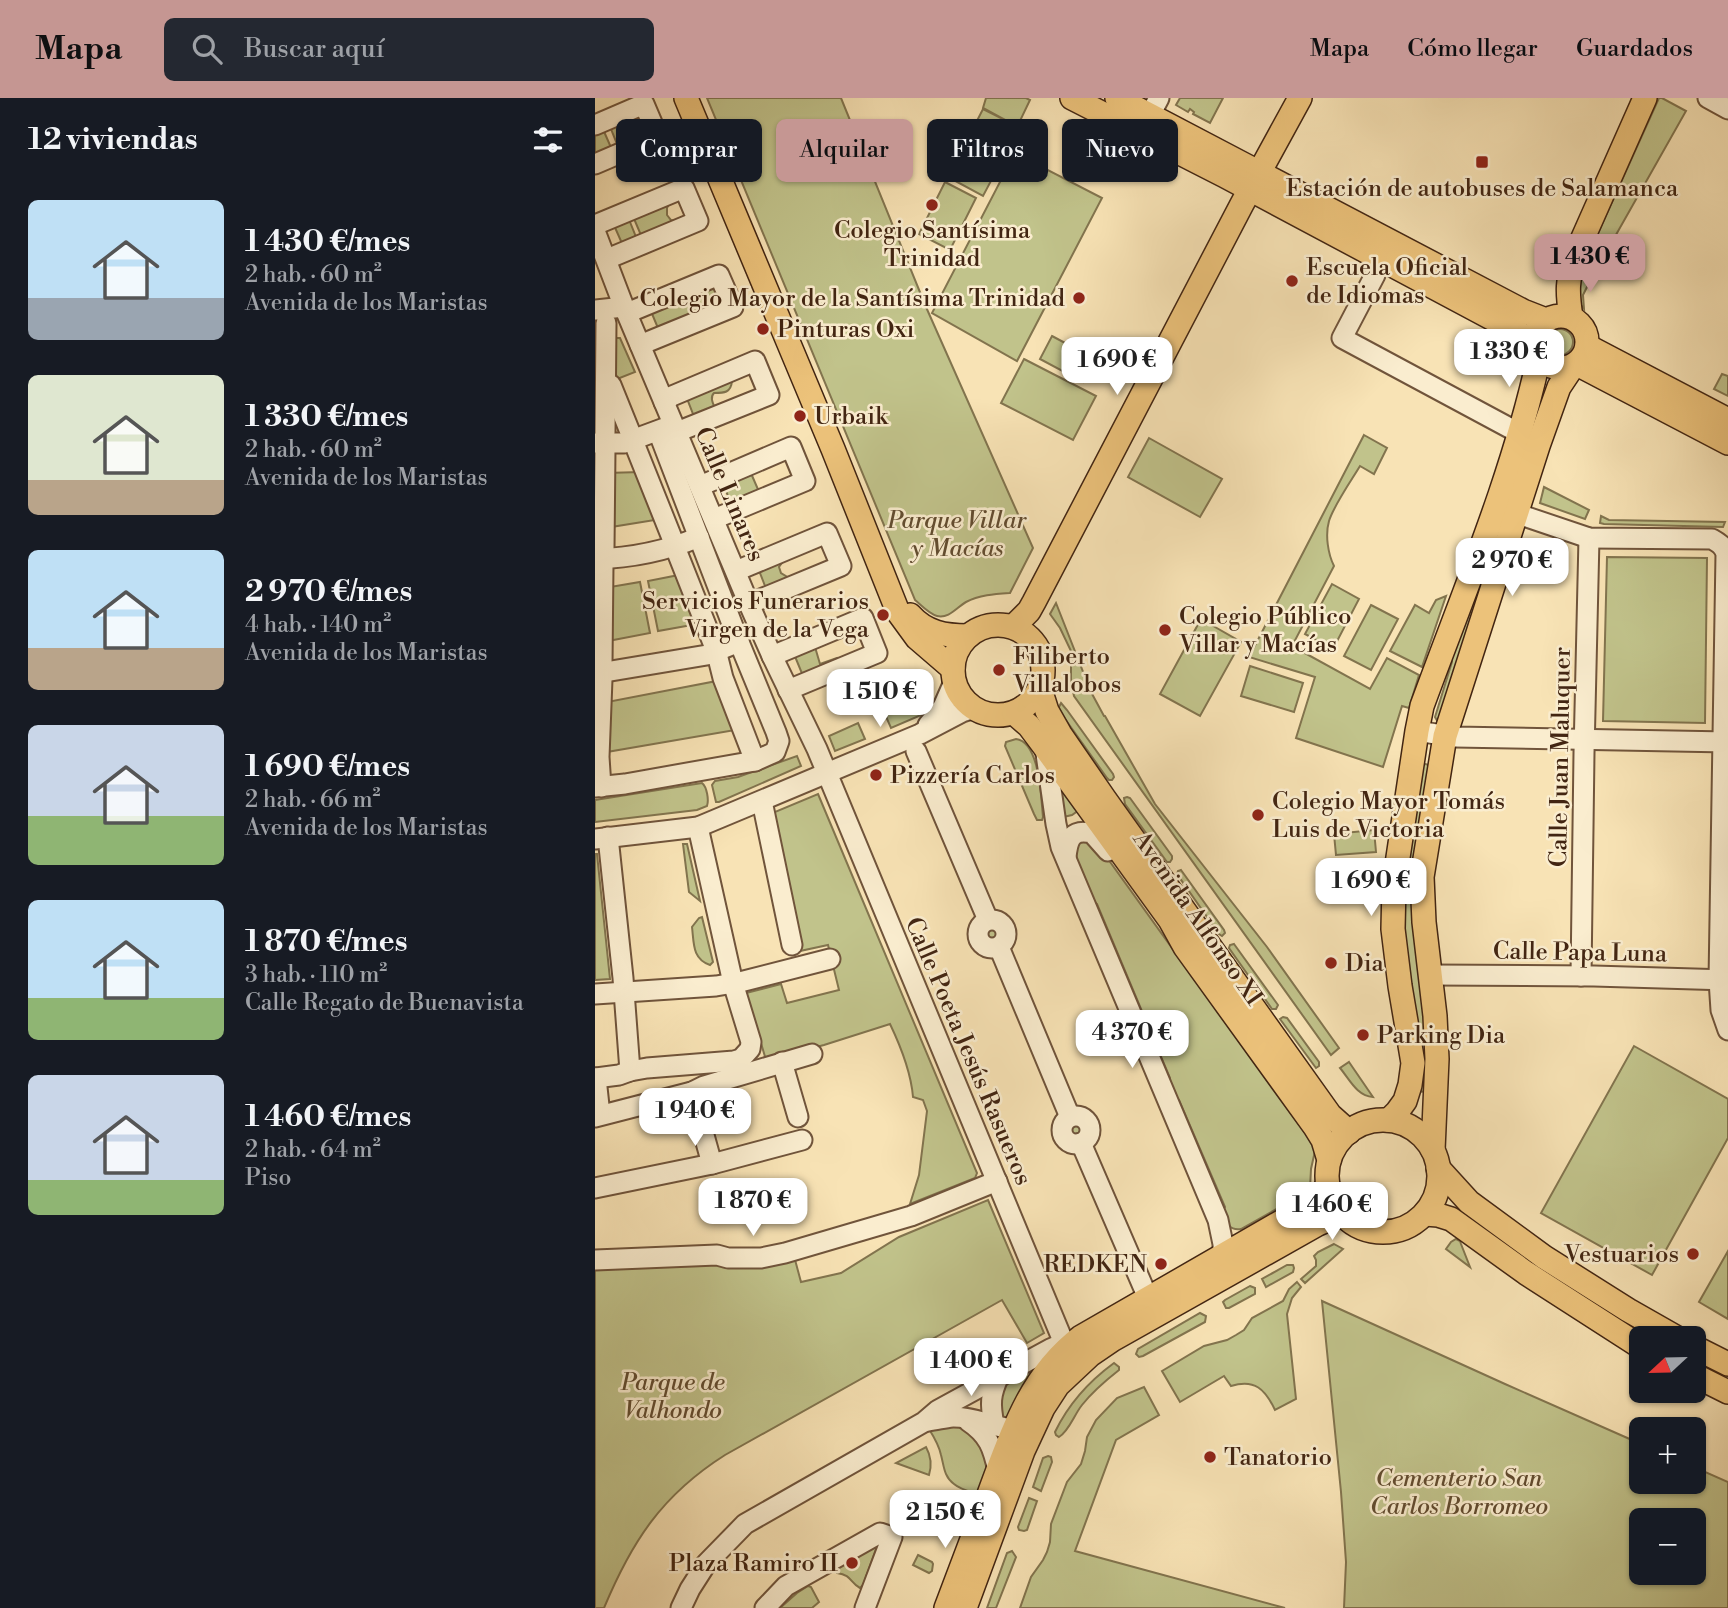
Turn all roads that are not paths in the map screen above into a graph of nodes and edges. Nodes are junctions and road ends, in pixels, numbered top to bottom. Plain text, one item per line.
1 (686, 98) edge
2 (1072, 98) edge
3 (1117, 98) edge
4 (1300, 98) edge
5 (1645, 98) edge
6 (1708, 98) edge
7 (1155, 107) edge
8 (1728, 109) edge
9 (596, 122) edge
10 (595, 164) edge
11 (1255, 181) junction
12 (595, 228) edge
13 (607, 259) junction
14 (1375, 275) dead end
15 (1571, 317) junction
16 (599, 319) edge
17 (1546, 320) junction
18 (631, 324) junction
19 (1537, 350) junction
20 (1579, 358) junction
21 (611, 385) dead end
22 (664, 402) junction
23 (1728, 420) edge
24 (670, 429) junction
25 (1519, 433) junction
26 (602, 441) edge
27 (1728, 443) edge
28 (700, 485) junction
29 (1515, 513) junction
30 (714, 519) junction
31 (699, 537) junction
32 (1589, 538) junction
33 (601, 557) edge
34 (736, 571) junction
35 (889, 589) junction
36 (749, 604) junction
37 (1013, 626) junction
38 (968, 636) junction
39 (739, 642) junction
40 (772, 656) junction
41 (600, 672) edge
42 (953, 675) junction
43 (1040, 689) junction
44 (788, 690) junction
45 (975, 708) junction
46 (1014, 713) junction
47 (1417, 731) junction
48 (1445, 736) junction
49 (1584, 740) junction
50 (1725, 742) edge
51 (918, 743) junction
52 (1044, 746) junction
53 (755, 761) junction
54 (827, 774) junction
55 (598, 787) edge
56 (762, 801) junction
57 (698, 827) junction
58 (602, 838) edge
59 (1066, 857) junction
60 (792, 945) dead end
61 (1185, 947) junction
62 (829, 959) dead end
63 (1430, 975) junction
64 (1581, 976) junction
65 (1724, 980) edge
66 (733, 983) junction
67 (625, 992) junction
68 (595, 994) edge
69 (1728, 1030) edge
70 (812, 1054) dead end
71 (701, 1064) junction
72 (773, 1065) junction
73 (630, 1071) junction
74 (595, 1078) edge
75 (698, 1089) junction
76 (598, 1116) edge
77 (1070, 1116) junction
78 (798, 1117) dead end
79 (1389, 1120) junction
80 (1349, 1132) junction
81 (802, 1140) dead end
82 (1081, 1143) junction
83 (1435, 1159) junction
84 (1329, 1160) junction
85 (712, 1164) junction
86 (997, 1181) junction
87 (1328, 1186) junction
88 (595, 1188) edge
89 (1341, 1214) junction
90 (1425, 1214) junction
91 (1293, 1215) junction
92 (1218, 1220) junction
93 (1223, 1256) junction
94 (595, 1260) edge
95 (1148, 1298) junction
96 (1656, 1326) edge
97 (1629, 1339) edge
98 (1066, 1348) junction
99 (1706, 1353) edge
100 (1728, 1364) edge
101 (999, 1376) junction
102 (1706, 1381) edge
103 (1728, 1392) edge
104 (965, 1419) junction
105 (924, 1422) junction
106 (1014, 1428) junction
107 (998, 1471) junction
108 (681, 1608) edge
109 (765, 1608) edge
110 (865, 1608) edge
111 (946, 1608) edge
112 (965, 1608) edge

1 - 35 main road
2 - 11 main road
3 - 7 main road
4 - 11 main road
5 - 15 main road
6 - 8 street
7 - 11 main road
9 - 10 street
11 - 17 main road
11 - 19 main road
11 - 37 main road
12 - 13 street, Calle Linares
12 - 13 street
13 - 18 street, Calle Linares
14 - 25 street
15 - 17 main road
15 - 20 main road
16 - 18 street
16 - 26 street
17 - 19 main road
18 - 22 street, Calle Linares
19 - 20 main road
19 - 25 main road
20 - 23 main road
20 - 27 main road
20 - 29 main road
21 - 53 street
22 - 24 street, Calle Linares
22 - 24 street
24 - 26 street
24 - 28 street, Calle Linares
24 - 31 street, Calle Linares
25 - 47 main road
26 - 33 street
28 - 30 street, Calle Linares
28 - 30 street
29 - 32 street
29 - 48 main road
30 - 34 street, Calle Linares
31 - 33 street
31 - 39 street, Calle Linares
32 - 49 street, Calle Juan Maluquer
32 - 50 street
33 - 41 street
34 - 36 street, Calle Linares
34 - 36 street
35 - 38 main road
35 - 42 main road
36 - 40 street, Calle Linares
37 - 38 main road
37 - 43 main road
38 - 42 main road
39 - 41 street
39 - 53 street, Calle Linares
40 - 44 street, Calle Linares
40 - 44 street
41 - 55 street
42 - 45 main road
42 - 51 street
43 - 46 main road
43 - 80 main road, Avenida Alfonso XI
44 - 54 street, Calle Linares
45 - 46 main road
45 - 51 street
46 - 52 main road, Avenida Alfonso XI
47 - 48 street
47 - 79 main road
48 - 49 street
48 - 63 main road
49 - 50 street
49 - 64 street, Calle Juan Maluquer
50 - 65 street
51 - 54 street
51 - 77 street
52 - 59 street
52 - 61 main road, Avenida Alfonso XI
53 - 55 street
54 - 56 street
54 - 86 street, Calle Poeta Jesús Rasueros
56 - 57 street
56 - 60 street
57 - 58 street
57 - 66 street
58 - 67 street
59 - 61 street
59 - 92 street
61 - 84 main road, Avenida Alfonso XI
62 - 66 street
63 - 64 street, Calle Papa Luna
63 - 83 main road
64 - 65 street, Calle Papa Luna
65 - 69 street
66 - 67 street
66 - 71 street
67 - 68 street
67 - 73 street
70 - 72 street
71 - 73 street
71 - 75 street
72 - 75 street
72 - 78 street
73 - 74 street
74 - 76 street
75 - 76 street
75 - 85 street
77 - 82 street
77 - 82 street
79 - 80 main road
79 - 83 main road
80 - 84 main road
81 - 85 street
82 - 95 street
83 - 90 main road
83 - 96 main road
84 - 87 main road
85 - 88 street
86 - 94 street
86 - 98 street, Calle Poeta Jesús Rasueros
87 - 89 main road
87 - 91 main road
89 - 90 main road
89 - 106 main road
90 - 97 main road
91 - 92 street
91 - 93 main road
92 - 93 street
93 - 95 main road
95 - 98 main road
98 - 101 street
98 - 106 main road
99 - 100 main road
101 - 105 street
101 - 106 street
102 - 103 main road
104 - 105 street
104 - 106 street
104 - 107 street
105 - 108 street
106 - 107 main road
106 - 112 main road
107 - 111 main road
109 - 110 street

